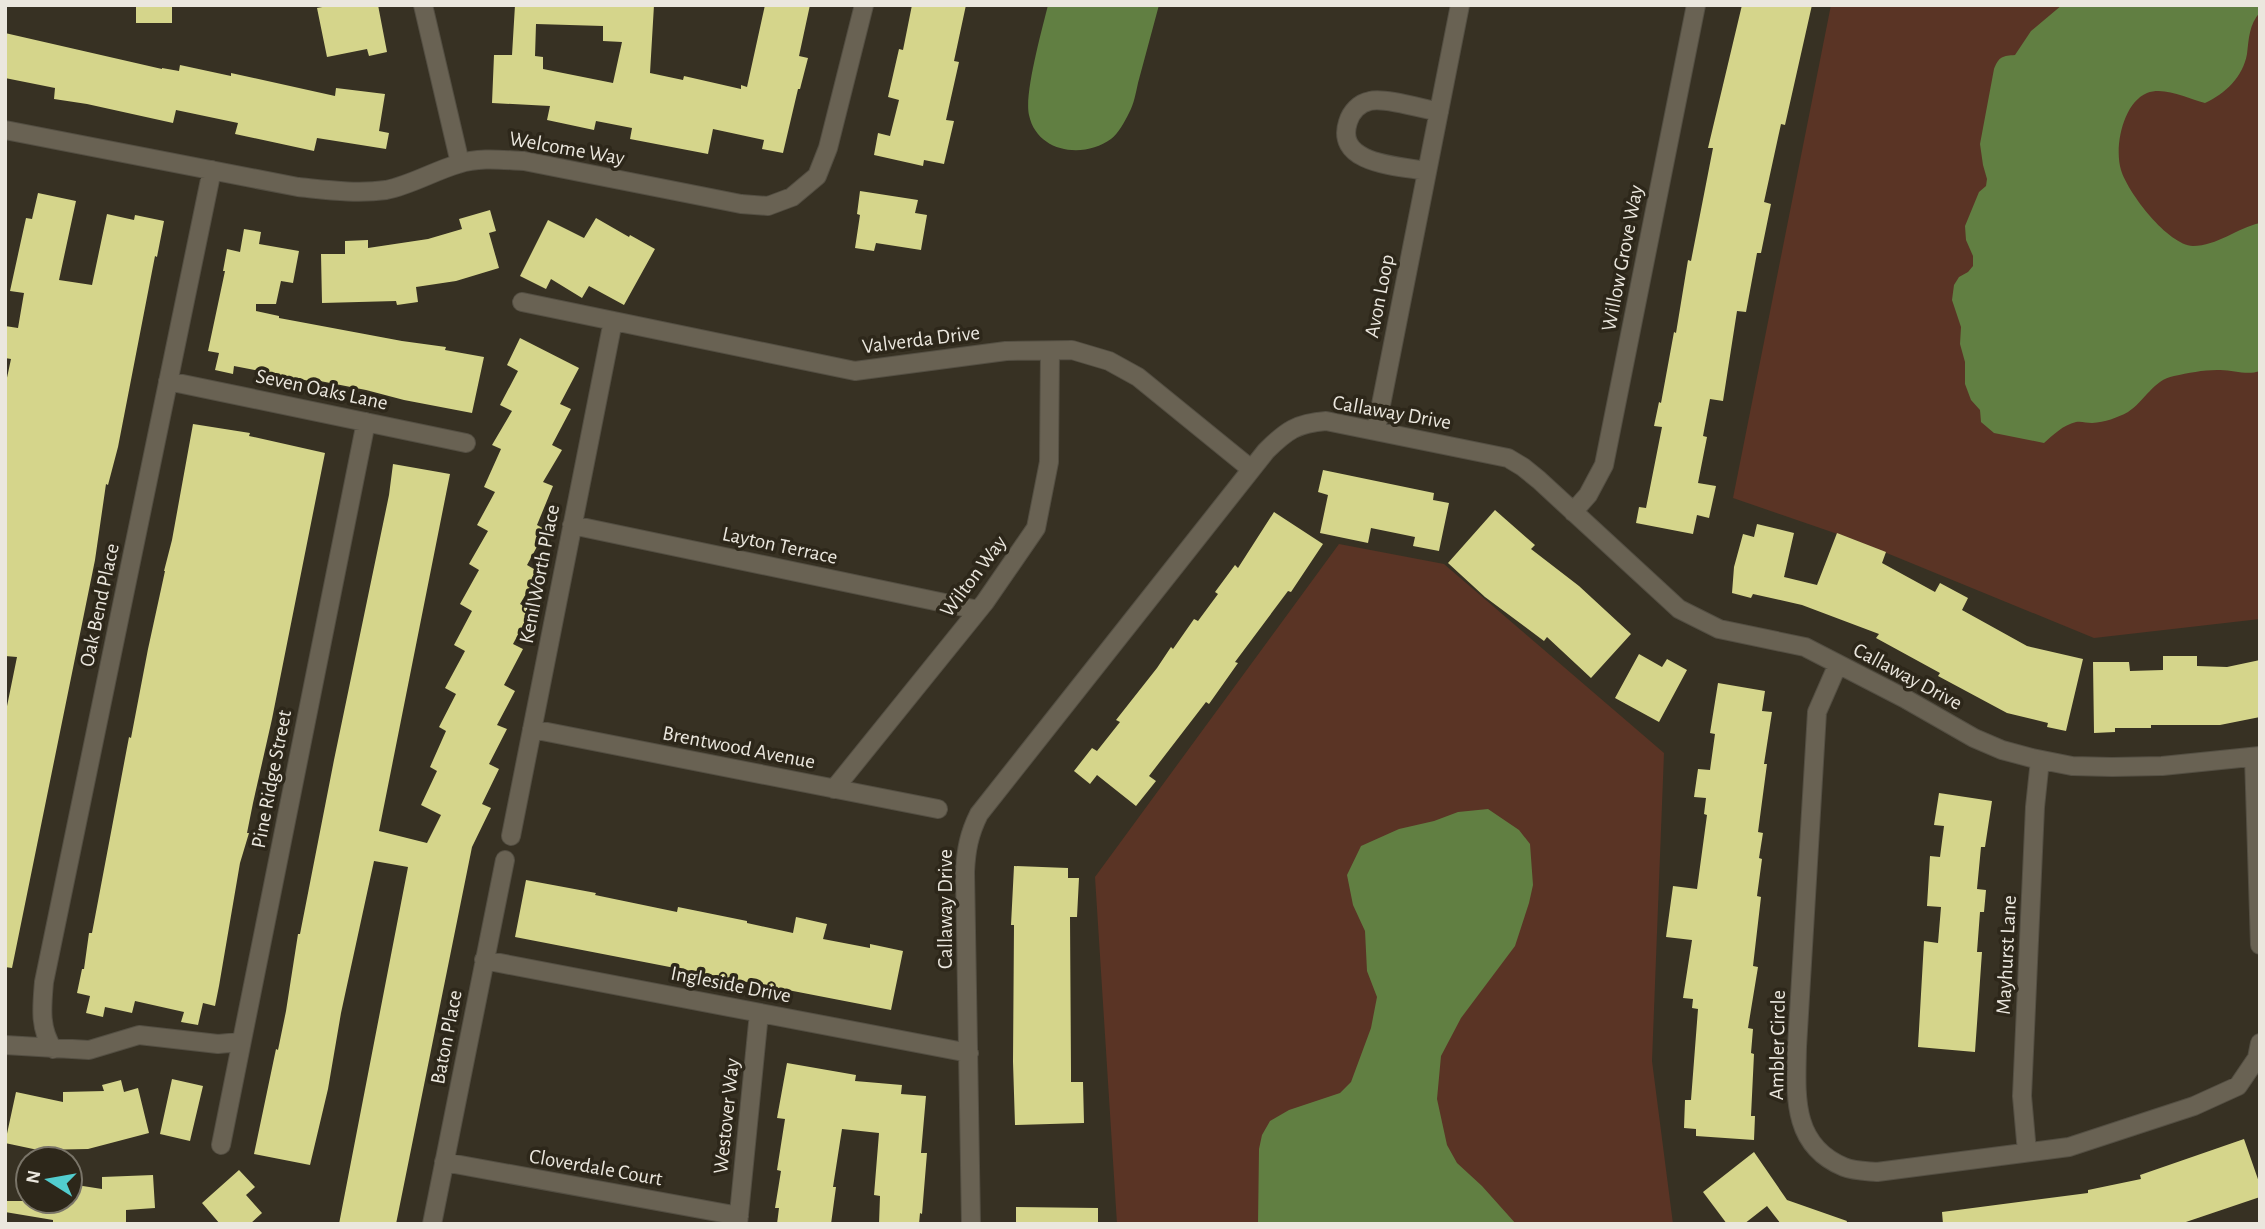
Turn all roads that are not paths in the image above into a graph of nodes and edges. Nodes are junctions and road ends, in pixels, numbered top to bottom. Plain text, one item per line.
1 (423, 5) edge
2 (864, 5) edge
3 (1460, 5) edge
4 (1696, 5) edge
5 (1439, 112) junction
6 (5, 130) edge
7 (460, 163) junction
8 (212, 170) junction
9 (1427, 171) junction
10 (522, 302) dead end
11 (612, 321) junction
12 (1049, 352) junction
13 (168, 381) junction
14 (366, 422) junction
15 (1376, 430) junction
16 (466, 443) dead end
17 (1251, 469) junction
18 (1573, 512) junction
19 (572, 525) junction
20 (978, 610) junction
21 (1838, 664) junction
22 (532, 729) junction
23 (2257, 756) edge
24 (2040, 760) junction
25 (834, 789) junction
26 (938, 808) dead end
27 (511, 836) dead end
28 (505, 860) dead end
29 (2260, 945) edge
30 (484, 960) junction
31 (759, 1013) junction
32 (240, 1042) junction
33 (2260, 1043) edge
34 (5, 1045) edge
35 (53, 1049) junction
36 (969, 1053) junction
37 (221, 1145) dead end
38 (2026, 1152) junction
39 (444, 1162) junction
40 (739, 1220) edge
41 (432, 1224) edge
42 (971, 1224) edge

1 - 7 street
2 - 7 street, Welcome Way
3 - 5 street, Avon Loop
4 - 18 street, Willow Grove Way
5 - 9 street, Avon Loop
5 - 9 street
6 - 8 street, Welcome Way
7 - 8 street, Welcome Way
8 - 13 street, Oak Bend Place
9 - 15 street, Avon Loop
10 - 11 street, Valverda Drive
11 - 12 street, Valverda Drive
11 - 19 street, KenilWorth Place
12 - 17 street, Valverda Drive
12 - 20 street, Wilton Way
13 - 14 street, Seven Oaks Lane
13 - 35 street, Oak Bend Place
14 - 16 street, Seven Oaks Lane
14 - 32 street, Pine Ridge Street
15 - 17 street, Callaway Drive
15 - 18 street, Callaway Drive
17 - 36 street, Callaway Drive
18 - 21 street, Callaway Drive
19 - 20 street, Layton Terrace
19 - 22 street, KenilWorth Place
20 - 25 street, Wilton Way
21 - 24 street, Callaway Drive
21 - 38 street, Ambler Circle
22 - 25 street, Brentwood Avenue
22 - 27 street, KenilWorth Place
23 - 24 street, Callaway Drive
23 - 29 street
24 - 38 street, Mayhurst Lane
25 - 26 street, Brentwood Avenue
28 - 30 street, Baton Place
30 - 31 street, Ingleside Drive
30 - 39 street, Baton Place
31 - 36 street, Ingleside Drive
31 - 40 street, Westover Way
32 - 35 street
32 - 37 street, Pine Ridge Street
33 - 38 street, Ambler Circle
34 - 35 street
36 - 42 street, Callaway Drive
39 - 40 street, Cloverdale Court
39 - 41 street, Baton Place

